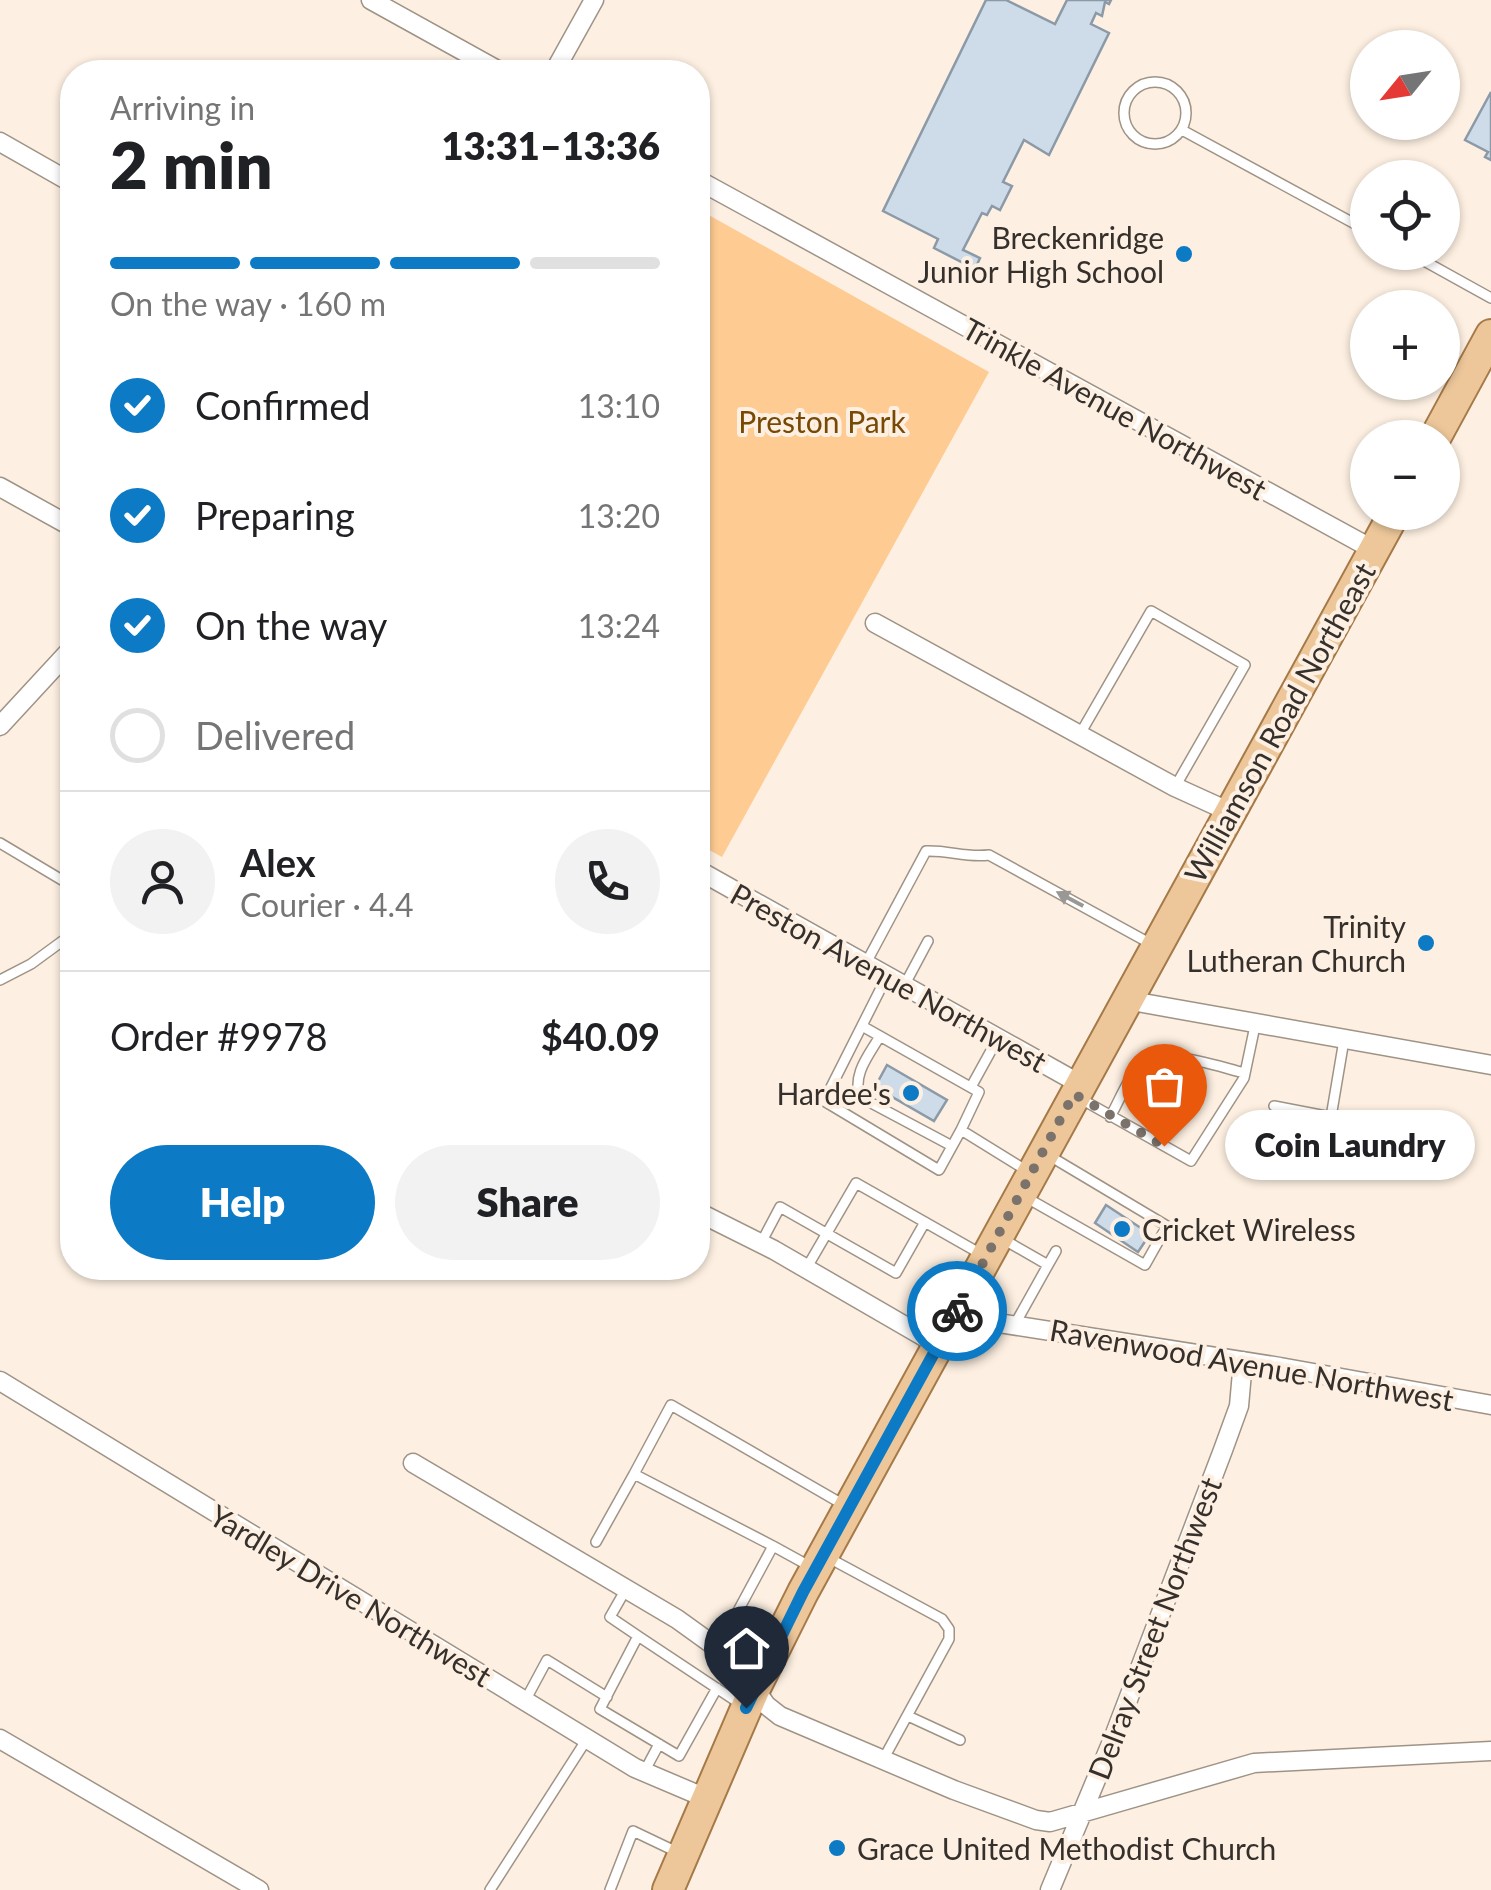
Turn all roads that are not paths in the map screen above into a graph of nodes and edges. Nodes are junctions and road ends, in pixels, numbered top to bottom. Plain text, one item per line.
1 (371, 0) edge
2 (594, 0) edge
3 (479, 60) edge
4 (561, 60) edge
5 (1182, 130) junction
6 (0, 142) edge
7 (60, 176) edge
8 (710, 187) edge
9 (1350, 220) edge
10 (1440, 270) edge
11 (1491, 298) edge
12 (1491, 336) edge
13 (1446, 420) edge
14 (0, 487) edge
15 (60, 520) edge
16 (1385, 530) edge
17 (1374, 550) junction
18 (875, 623) dead end
19 (60, 661) edge
20 (0, 726) edge
21 (1080, 734) junction
22 (1176, 787) junction
23 (1230, 812) junction
24 (0, 842) edge
25 (710, 877) edge
26 (60, 879) edge
27 (928, 941) dead end
28 (60, 943) edge
29 (1156, 946) junction
30 (866, 964) junction
31 (886, 976) junction
32 (0, 980) edge
33 (904, 986) junction
34 (1126, 1000) junction
35 (1256, 1021) junction
36 (862, 1026) junction
37 (880, 1036) junction
38 (1344, 1037) junction
39 (998, 1038) junction
40 (1491, 1065) edge
41 (1246, 1073) junction
42 (971, 1088) junction
43 (1078, 1089) junction
44 (1274, 1106) dead end
45 (1110, 1117) junction
46 (960, 1130) junction
47 (952, 1146) junction
48 (1032, 1173) junction
49 (710, 1218) edge
50 (926, 1222) junction
51 (827, 1234) junction
52 (761, 1244) junction
53 (992, 1247) junction
54 (1056, 1250) dead end
55 (1048, 1265) junction
56 (806, 1269) junction
57 (954, 1316) junction
58 (1015, 1324) junction
59 (938, 1344) junction
60 (1243, 1361) junction
61 (0, 1380) edge
62 (1491, 1405) edge
63 (413, 1462) dead end
64 (634, 1474) junction
65 (849, 1508) junction
66 (596, 1542) dead end
67 (774, 1546) junction
68 (819, 1562) junction
69 (626, 1589) junction
70 (638, 1636) junction
71 (718, 1648) junction
72 (717, 1688) junction
73 (606, 1697) junction
74 (749, 1699) junction
75 (524, 1701) junction
76 (908, 1716) junction
77 (587, 1739) junction
78 (0, 1740) edge
79 (960, 1740) dead end
80 (659, 1744) junction
81 (1491, 1751) edge
82 (882, 1761) junction
83 (644, 1772) junction
84 (708, 1799) junction
85 (1082, 1813) junction
86 (683, 1854) junction
87 (259, 1890) edge
88 (490, 1890) edge
89 (610, 1890) edge
90 (668, 1890) edge
91 (1050, 1890) edge

1 - 3 street
2 - 4 street
5 - 5 lane
5 - 9 lane
6 - 7 street
8 - 17 street, Trinkle Avenue Northwest
10 - 11 lane
12 - 13 main road
14 - 15 street
16 - 17 main road, Williamson Road Northeast
17 - 23 main road, Williamson Road Northeast
18 - 21 street
19 - 20 street
21 - 22 street
21 - 22 lane
22 - 23 street
23 - 29 main road, Williamson Road Northeast
24 - 26 lane
25 - 30 street, Preston Avenue Northwest
27 - 33 lane
28 - 32 lane
29 -> 30 lane
29 - 34 main road, Williamson Road Northeast
30 - 31 street, Preston Avenue Northwest
31 - 33 street, Preston Avenue Northwest
31 - 36 lane
33 - 39 street, Preston Avenue Northwest
34 - 35 street
34 - 43 main road, Williamson Road Northeast
35 - 38 street
35 - 41 lane
36 - 37 lane
36 - 47 lane
37 - 42 lane
37 - 47 lane
38 - 40 street
38 - 44 lane
39 - 42 lane
39 - 43 street, Preston Avenue Northwest
41 - 45 lane
41 - 45 lane
42 - 46 lane
43 - 45 lane
43 - 48 main road, Williamson Road Northeast
46 - 47 lane
46 - 48 lane
48 - 48 lane
48 - 53 main road, Williamson Road Northeast
49 - 52 street
50 - 51 lane
50 - 51 lane
50 - 53 lane
51 - 52 lane
51 - 56 lane
52 - 56 street
53 - 55 lane
53 - 57 main road, Williamson Road Northeast
54 - 55 lane
55 - 58 lane
56 - 59 street
57 - 58 street, Ravenwood Avenue Northwest
57 - 59 main road, Williamson Road Northeast
58 - 60 street, Ravenwood Avenue Northwest
59 - 65 main road, Williamson Road Northeast
60 - 62 street, Ravenwood Avenue Northwest
60 - 85 street, Delray Street Northwest
61 - 75 street, Yardley Drive Northwest
63 - 69 street
64 - 65 lane
64 - 66 lane
64 - 67 lane
65 - 68 main road, Williamson Road Northeast
67 - 68 lane
67 - 71 lane
68 - 74 main road, Williamson Road Northeast
68 - 76 lane
69 - 70 lane
69 - 71 street
70 - 72 lane
70 - 73 lane
71 - 74 street
72 - 74 lane
72 - 80 lane
73 - 75 lane
73 - 80 lane
74 - 82 street
74 - 84 main road, Williamson Road Northeast
75 - 77 street, Yardley Drive Northwest
76 - 79 lane
76 - 82 lane
77 - 83 street, Yardley Drive Northwest
77 - 88 lane
78 - 87 street
80 - 83 lane
81 - 85 street
82 - 85 street
83 - 84 street, Yardley Drive Northwest
84 - 86 main road, Williamson Road Northeast
85 - 91 street, Delray Street Northwest
86 - 89 lane
86 - 90 main road, Williamson Road Northeast

